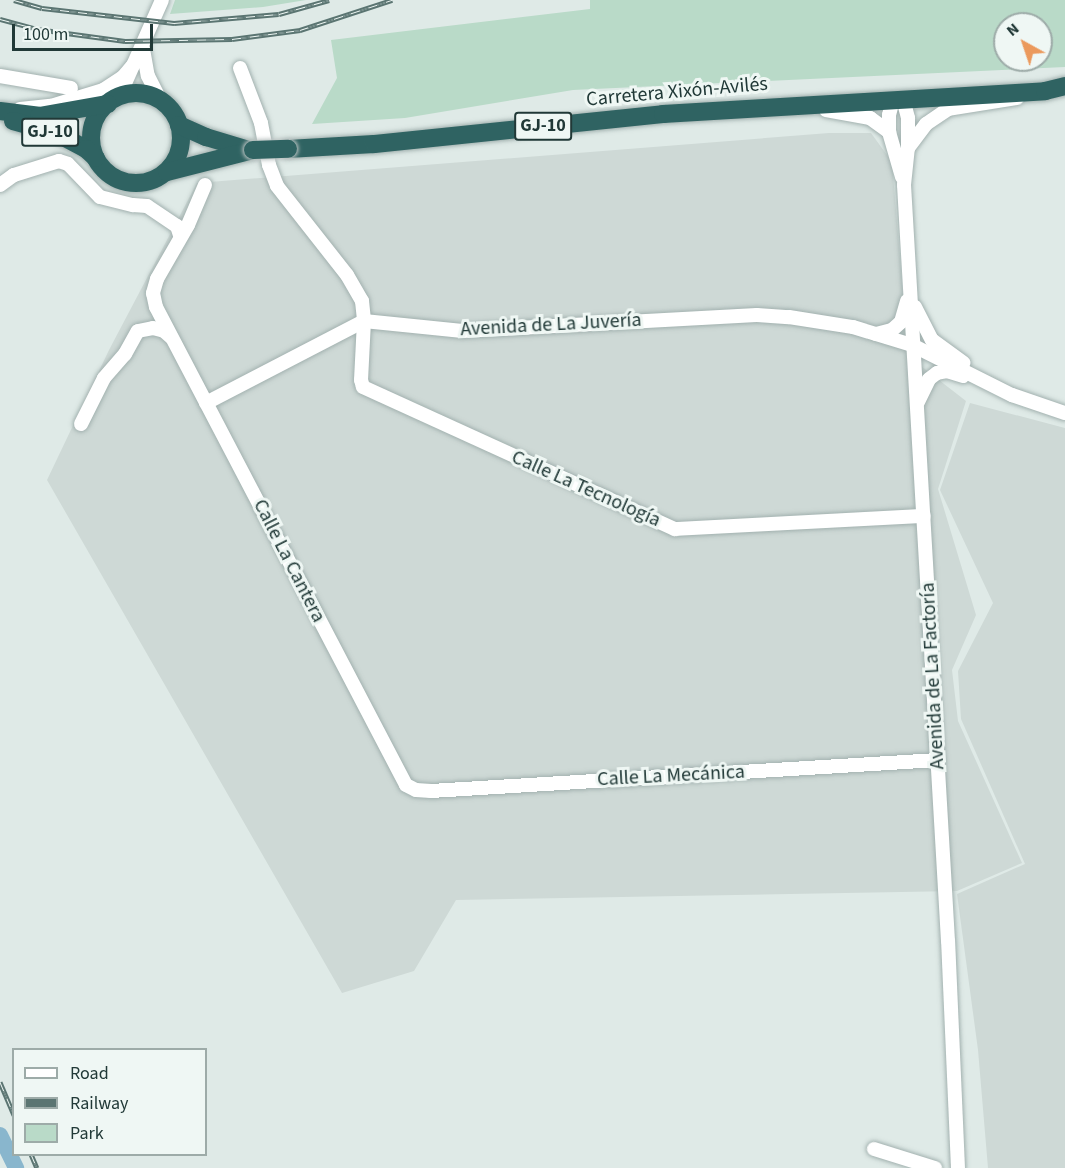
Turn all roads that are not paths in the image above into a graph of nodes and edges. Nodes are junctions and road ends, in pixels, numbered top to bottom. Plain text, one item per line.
1 (156, 1) edge
2 (140, 54) junction
3 (240, 68) dead end
4 (0, 76) edge
5 (1065, 86) edge
6 (71, 88) dead end
7 (1045, 90) junction
8 (898, 99) junction
9 (114, 100) junction
10 (160, 100) junction
11 (798, 105) junction
12 (0, 113) edge
13 (179, 125) junction
14 (889, 132) junction
15 (908, 148) junction
16 (252, 151) junction
17 (96, 158) junction
18 (167, 172) junction
19 (1, 183) edge
20 (205, 185) dead end
21 (904, 185) junction
22 (180, 235) junction
23 (909, 288) junction
24 (364, 321) junction
25 (876, 334) junction
26 (171, 337) junction
27 (912, 345) junction
28 (985, 381) junction
29 (207, 403) junction
30 (916, 408) junction
31 (1065, 413) edge
32 (81, 424) dead end
33 (924, 516) junction
34 (938, 760) junction
35 (406, 785) joint
36 (874, 1149) dead end
37 (935, 1168) edge
38 (958, 1168) edge

1 - 2 street
2 - 9 street
2 - 10 street
2 - 12 street
3 - 24 street
4 - 6 street
5 - 7 highway, Carretera Xixón-Avilés / GJ-10
7 - 8 highway, Carretera Xixón-Avilés / GJ-10
7 - 15 street
8 - 11 highway, Carretera Xixón-Avilés / GJ-10
8 - 14 street, Avenida de La Factoría
8 - 15 street, Avenida de La Factoría
9 - 10 highway, GJ-10
9 - 12 highway, GJ-10
9 - 17 highway, GJ-10
10 - 13 highway, GJ-10
11 - 14 street
11 - 16 highway, Carretera Xixón-Avilés / GJ-10, bridge
12 - 17 highway, GJ-10
13 - 16 highway, Carretera Xixón-Avilés / GJ-10
13 - 18 highway
14 - 21 street, Avenida de La Factoría
15 - 21 street, Avenida de La Factoría
16 - 18 highway, Carretera Xixón-Avilés / GJ-10
17 - 18 highway, GJ-10
19 - 22 street
20 - 22 street, Calle La Cantera
21 - 23 street, Avenida de La Factoría
22 - 26 street, Calle La Cantera
23 - 25 street
23 - 27 street, Avenida de La Factoría
23 - 28 street
24 - 25 street, Avenida de La Juvería
24 - 29 street
24 - 33 street, Calle La Tecnología
25 - 27 street, Avenida de La Juvería
26 - 29 street, Calle La Cantera
26 - 32 street
27 - 28 street, Avenida de La Juvería
27 - 30 street, Avenida de La Factoría
28 - 30 street
28 - 31 street
29 - 35 street, Calle La Cantera
30 - 33 street, Avenida de La Factoría
33 - 34 street, Avenida de La Factoría
34 - 35 street, Calle La Mecánica
34 - 38 street, Avenida de La Factoría
36 - 37 street

